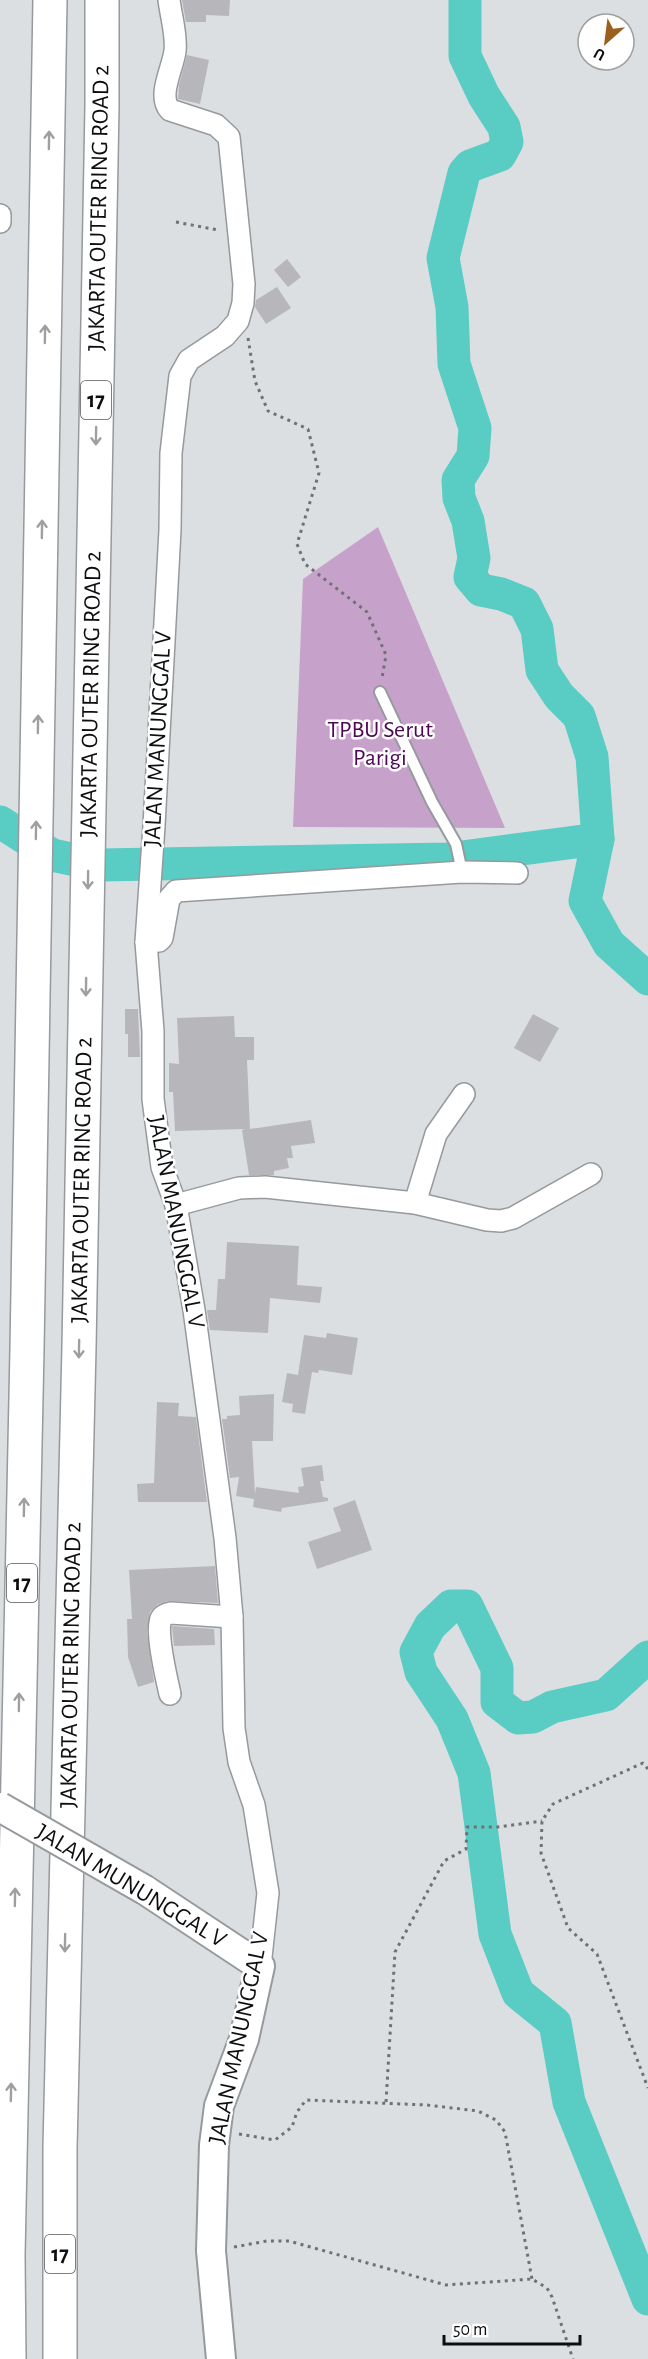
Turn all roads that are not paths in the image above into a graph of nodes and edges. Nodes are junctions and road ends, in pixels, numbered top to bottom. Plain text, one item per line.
1 (50, 0) edge
2 (102, 0) edge
3 (169, 0) edge
4 (0, 215) edge
5 (0, 222) edge
6 (380, 692) road end
7 (460, 867) junction
8 (517, 873) dead end
9 (146, 942) junction
10 (464, 1094) dead end
11 (591, 1173) dead end
12 (415, 1203) junction
13 (176, 1205) junction
14 (232, 1617) junction
15 (170, 1694) dead end
16 (0, 1807) edge
17 (260, 1966) junction
18 (60, 2148) junction
19 (8, 2255) junction
20 (0, 2321) edge
21 (9, 2359) edge
22 (60, 2359) edge
23 (78, 2359) edge
24 (221, 2359) edge

19 -> 1 highway, JAKARTA OUTER RING ROAD 2 / 17
2 -> 18 highway, JAKARTA OUTER RING ROAD 2 / 17
3 - 9 street, JALAN MANUNGGAL V
4 - 5 street
6 - 7 lane
7 - 8 street
7 - 9 street
9 - 13 street, JALAN MANUNGGAL V
10 - 12 street
11 - 12 street
12 - 13 street
13 - 14 street, JALAN MANUNGGAL V
14 - 15 street
14 - 17 street, JALAN MANUNGGAL V
16 - 17 street, JALAN MUNUNGGAL V, bridge
17 - 24 street, JALAN MANUNGGAL V
18 - 22 highway, JAKARTA OUTER RING ROAD 2 / 17
18 - 23 highway
19 - 20 highway
19 - 21 highway, JAKARTA OUTER RING ROAD 2 / 17

